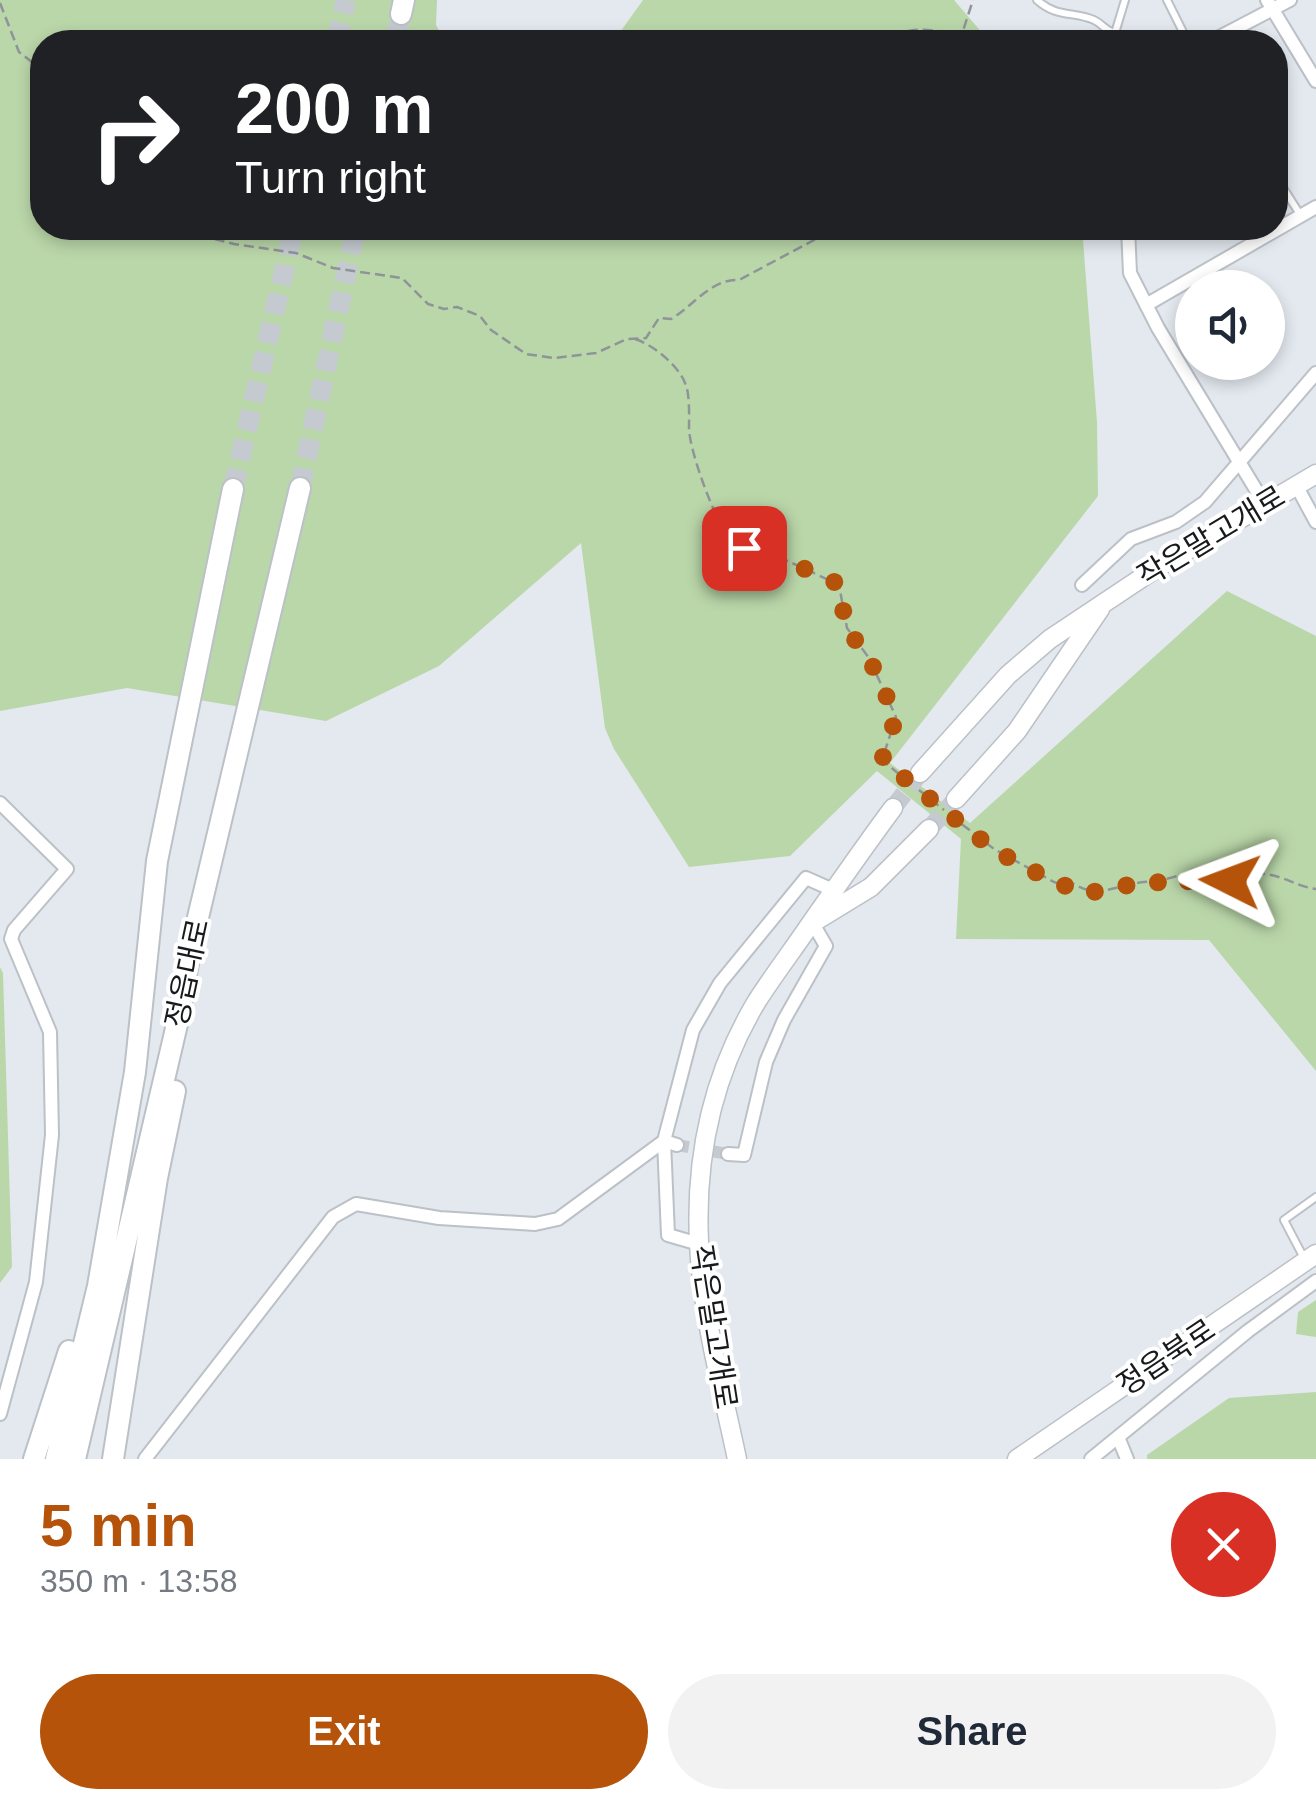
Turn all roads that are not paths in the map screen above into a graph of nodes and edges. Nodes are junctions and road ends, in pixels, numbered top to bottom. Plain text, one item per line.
1 (1038, 0) edge
2 (1125, 0) edge
3 (1168, 0) edge
4 (1290, 0) edge
5 (1270, 5) edge
6 (1105, 30) edge
7 (1116, 30) edge
8 (1182, 30) edge
9 (1229, 30) edge
10 (1285, 30) edge
11 (1288, 35) edge
12 (1316, 81) edge
13 (1288, 196) edge
14 (1316, 207) edge
15 (1301, 216) junction
16 (1288, 224) edge
17 (1129, 240) edge
18 (1260, 240) edge
19 (1146, 306) junction
20 (1316, 373) edge
21 (1240, 461) junction
22 (1316, 474) edge
23 (1296, 485) junction
24 (300, 488) tunnel mouth
25 (233, 489) tunnel mouth
26 (1264, 503) junction
27 (1316, 522) edge
28 (1082, 585) dead end
29 (1107, 599) junction
30 (920, 773) tunnel mouth
31 (956, 799) tunnel mouth
32 (0, 803) edge
33 (893, 808) tunnel mouth
34 (929, 829) tunnel mouth
35 (833, 890) junction
36 (812, 922) junction
37 (191, 947) junction
38 (135, 1072) junction
39 (671, 1143) junction
40 (728, 1154) dead end
41 (1316, 1197) edge
42 (698, 1244) junction
43 (1311, 1258) edge
44 (1316, 1281) edge
45 (0, 1414) edge
46 (1118, 1437) junction
47 (34, 1459) edge
48 (56, 1459) edge
49 (75, 1459) edge
50 (113, 1459) edge
51 (145, 1459) edge
52 (737, 1459) edge
53 (1017, 1459) edge
54 (1091, 1459) edge
55 (1128, 1459) edge

1 - 6 lane
2 - 7 lane
3 - 8 lane
4 - 5 street
5 - 9 street
5 - 10 street
11 - 12 street
13 - 15 lane
14 - 15 street
15 - 16 street
17 - 19 street
18 - 19 street
19 - 21 street
20 - 21 street
21 - 26 street
21 - 28 street
22 - 23 street, 작은말고개로
23 - 26 street, 작은말고개로
23 - 27 street
24 - 37 main road, 정읍대로
25 - 38 main road, 정읍대로
26 - 29 street, 작은말고개로
29 - 30 street, 작은말고개로
29 - 31 street, 작은말고개로
32 - 45 street
33 - 35 street, 작은말고개로
34 - 36 street, 작은말고개로
35 - 36 street, 작은말고개로
35 - 39 street
36 - 40 street
36 - 42 street, 작은말고개로
37 - 49 main road, 정읍대로
37 - 50 main road
38 - 47 main road
38 - 48 main road, 정읍대로
39 - 42 street
39 - 51 street
41 - 43 lane
42 - 52 street, 작은말고개로
43 - 53 street, 정읍북로
44 - 46 street
46 - 54 street
46 - 55 street

